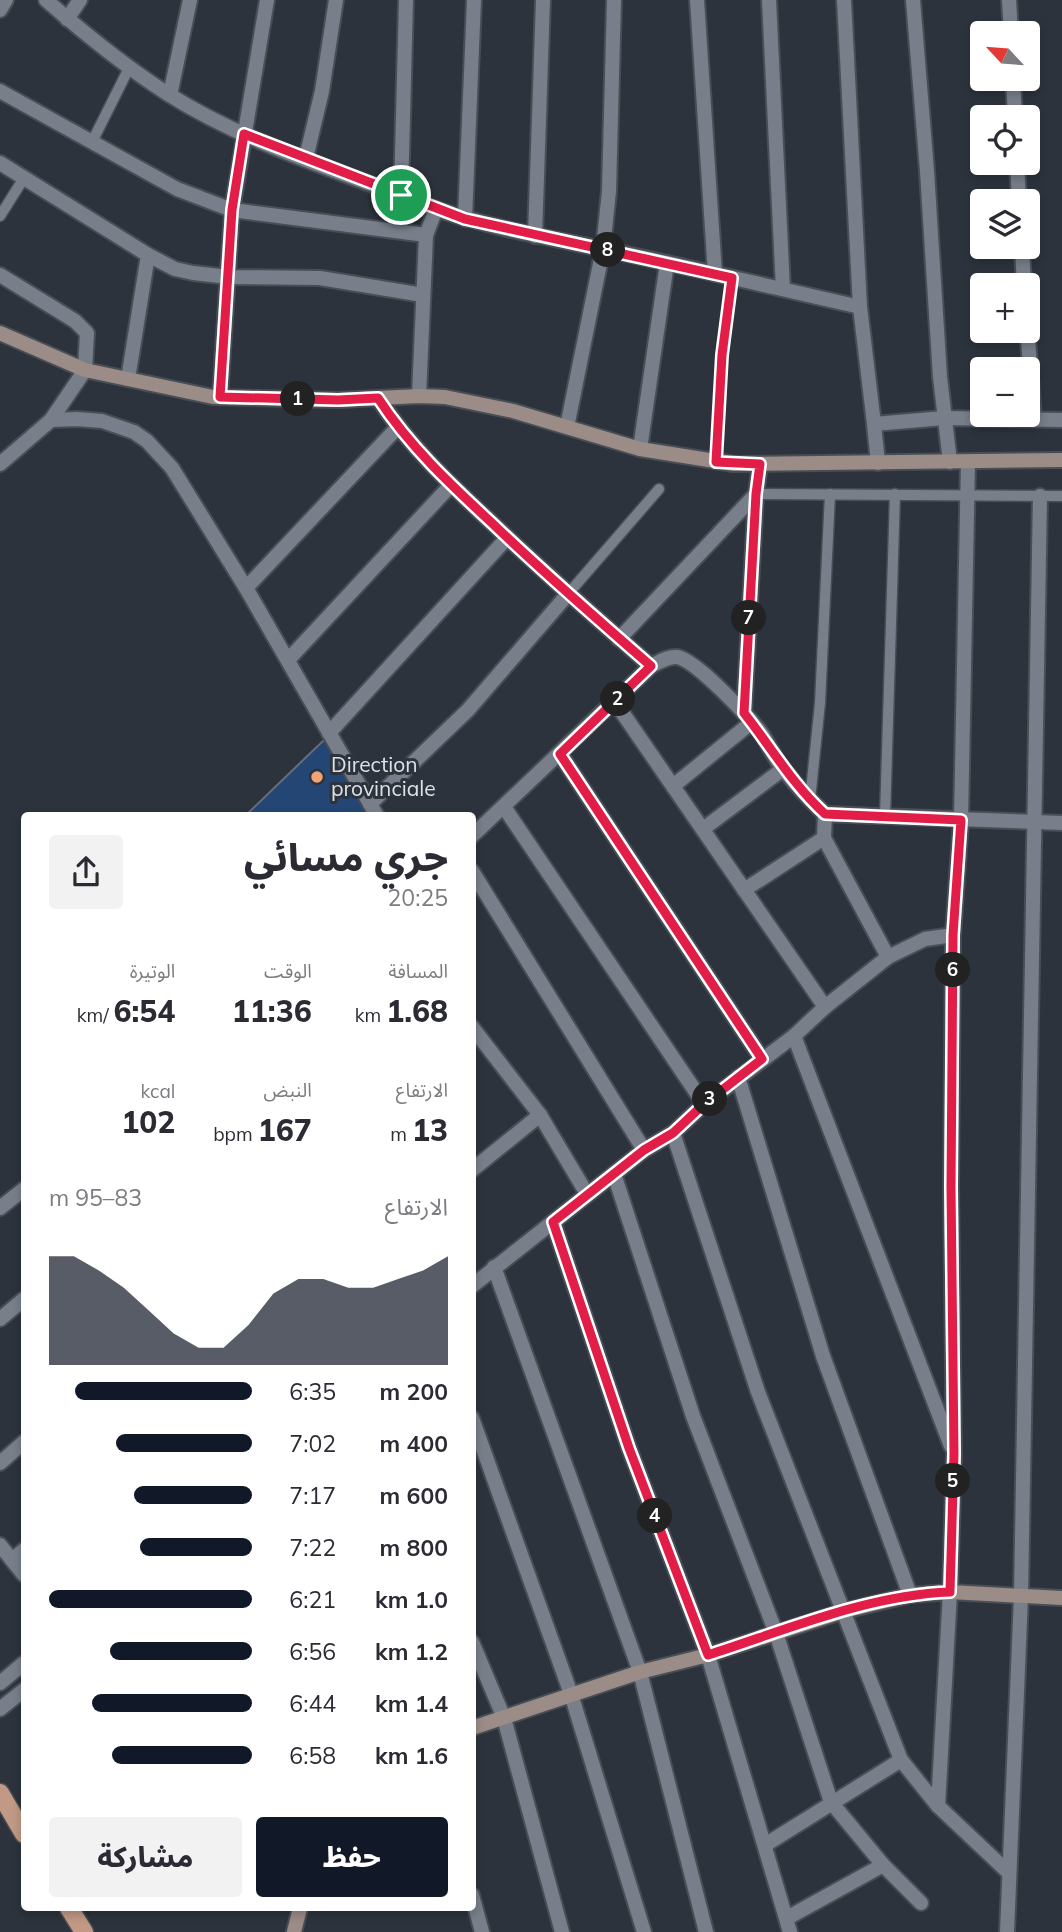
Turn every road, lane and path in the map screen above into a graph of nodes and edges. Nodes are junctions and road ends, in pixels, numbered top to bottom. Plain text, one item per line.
1 (6, 0) edge
2 (46, 0) edge
3 (80, 0) edge
4 (190, 0) edge
5 (267, 0) edge
6 (336, 0) edge
7 (406, 0) edge
8 (474, 0) edge
9 (543, 0) edge
10 (614, 0) edge
11 (697, 0) edge
12 (769, 0) edge
13 (844, 0) edge
14 (913, 0) edge
15 (1009, 0) edge
16 (0, 10) edge
17 (67, 19) junction
18 (1010, 21) edge
19 (129, 68) junction
20 (0, 91) edge
21 (170, 95) junction
22 (244, 134) junction
23 (92, 142) junction
24 (306, 159) junction
25 (0, 163) edge
26 (24, 178) junction
27 (401, 195) junction
28 (436, 209) junction
29 (232, 210) junction
30 (0, 216) edge
31 (465, 219) junction
32 (426, 235) junction
33 (535, 236) junction
34 (603, 249) junction
35 (148, 255) junction
36 (667, 263) junction
37 (715, 274) junction
38 (0, 275) edge
39 (229, 277) junction
40 (732, 278) junction
41 (783, 289) junction
42 (423, 295) junction
43 (860, 307) junction
44 (0, 333) edge
45 (85, 370) junction
46 (128, 379) junction
47 (419, 396) junction
48 (220, 397) junction
49 (378, 398) junction
50 (944, 418) junction
51 (970, 418) edge
52 (1040, 418) edge
53 (1062, 420) edge
54 (51, 421) junction
55 (874, 424) junction
56 (567, 427) junction
57 (397, 428) junction
58 (639, 449) junction
59 (1062, 460) edge
60 (716, 462) junction
61 (950, 462) junction
62 (968, 462) junction
63 (878, 463) junction
64 (0, 464) edge
65 (760, 464) junction
66 (451, 485) junction
67 (659, 489) dead end
68 (756, 494) junction
69 (830, 494) junction
70 (895, 495) junction
71 (968, 495) junction
72 (1040, 496) junction
73 (1062, 496) edge
74 (507, 538) junction
75 (246, 588) junction
76 (568, 594) junction
77 (619, 639) junction
78 (288, 660) junction
79 (651, 666) junction
80 (615, 702) junction
81 (748, 718) junction
82 (329, 733) junction
83 (560, 754) junction
84 (783, 769) junction
85 (673, 786) junction
86 (810, 800) junction
87 (504, 807) junction
88 (374, 810) edge
89 (825, 814) junction
90 (885, 817) junction
91 (961, 820) junction
92 (1036, 822) junction
93 (1062, 823) edge
94 (703, 829) junction
95 (476, 832) edge
96 (824, 838) junction
97 (476, 877) edge
98 (744, 890) junction
99 (953, 935) junction
100 (888, 957) junction
101 (825, 1007) junction
102 (476, 1032) edge
103 (794, 1036) junction
104 (762, 1059) junction
105 (738, 1077) junction
106 (704, 1104) junction
107 (540, 1115) junction
108 (673, 1133) junction
109 (644, 1150) junction
110 (476, 1167) edge
111 (614, 1174) junction
112 (21, 1191) edge
113 (587, 1194) junction
114 (0, 1208) edge
115 (553, 1222) junction
116 (494, 1267) junction
117 (476, 1279) edge
118 (21, 1302) edge
119 (0, 1319) edge
120 (476, 1429) edge
121 (21, 1445) edge
122 (954, 1454) junction
123 (0, 1463) edge
124 (0, 1545) edge
125 (21, 1552) edge
126 (12, 1560) junction
127 (21, 1571) edge
128 (950, 1592) junction
129 (910, 1595) junction
130 (1021, 1596) junction
131 (1062, 1598) edge
132 (844, 1611) junction
133 (776, 1633) junction
134 (476, 1652) edge
135 (708, 1655) junction
136 (21, 1666) edge
137 (640, 1672) junction
138 (0, 1683) edge
139 (21, 1692) edge
140 (571, 1694) junction
141 (0, 1709) edge
142 (504, 1718) junction
143 (476, 1727) edge
144 (901, 1760) junction
145 (0, 1794) edge
146 (831, 1802) junction
147 (938, 1806) junction
148 (21, 1829) edge
149 (765, 1845) junction
150 (883, 1865) junction
151 (1009, 1873) junction
152 (921, 1903) dead end
153 (476, 1910) edge
154 (71, 1911) edge
155 (299, 1911) edge
156 (788, 1925) edge
157 (84, 1932) edge
158 (294, 1932) edge
159 (482, 1932) edge
160 (562, 1932) edge
161 (644, 1932) edge
162 (706, 1932) edge
163 (1007, 1932) edge

1 - 16 street
2 - 17 street
3 - 17 street
4 - 21 street
5 - 22 street
6 - 24 street
7 - 27 street
8 - 31 street
9 - 33 street
10 - 34 street
11 - 37 street
12 - 41 street
13 - 43 street
14 - 50 street
15 - 18 street
17 - 19 street
19 - 21 street
19 - 23 lane
20 - 23 street
21 - 22 street
22 - 24 street
22 - 29 street
23 - 29 street
24 - 27 street
25 - 26 street
26 - 30 lane
26 - 35 street
27 - 28 street
28 - 31 street
28 - 32 street
29 - 32 street
29 - 39 street
31 - 33 street
32 - 42 street
33 - 34 street
34 - 36 street
34 - 56 street
35 - 39 street
35 - 46 street
36 - 37 street
36 - 58 street
37 - 40 street
38 - 45 street
39 - 42 street
39 - 48 street
40 - 41 street
40 - 60 lane
41 - 43 street
42 - 47 street
43 - 55 street
44 - 45 street
45 - 46 street
45 - 54 street
46 - 48 street
47 - 49 street
47 - 56 street
48 - 49 street
49 - 57 street
50 - 51 street
50 - 55 street
50 - 61 street
52 - 53 street
54 - 64 street
54 - 75 street
55 - 63 street
56 - 58 street
57 - 66 street
57 - 75 street
58 - 60 street
59 - 62 street
60 - 65 street
61 - 62 street
61 - 63 street
62 - 71 street
63 - 65 street
65 - 68 street
66 - 74 street
66 - 78 street
67 - 76 lane
68 - 69 lane
68 - 77 street
68 - 81 street
69 - 70 lane
69 - 86 lane
70 - 71 lane
70 - 90 lane
71 - 72 lane
71 - 91 street
72 - 73 lane
72 - 92 street
74 - 76 street
74 - 82 street
75 - 78 street
76 - 77 street
76 - 88 street
77 - 79 street
78 - 82 street
79 - 80 street
79 - 81 street
80 - 83 street
80 - 85 street
81 - 84 street
81 - 85 street
82 - 88 street
83 - 87 street
83 - 104 street
84 - 86 street
84 - 94 street
85 - 94 street
86 - 89 street
87 - 95 street
87 - 106 street
89 - 90 street
89 - 96 street
90 - 91 street
91 - 92 street
91 - 99 street
92 - 93 street
92 - 130 street
94 - 98 street
96 - 98 street
96 - 100 street
97 - 109 street
98 - 101 street
99 - 100 street
99 - 122 street
100 - 101 street
101 - 103 street
102 - 107 street
103 - 104 street
103 - 122 street
104 - 105 street
105 - 106 street
105 - 129 street
106 - 108 street
107 - 110 street
107 - 113 street
108 - 109 street
108 - 132 street
109 - 111 street
111 - 113 street
111 - 133 street
112 - 114 street
113 - 115 street
115 - 116 street
115 - 135 street
116 - 117 street
116 - 137 street
118 - 119 street
120 - 140 street
121 - 123 street
122 - 128 street
124 - 126 street
125 - 126 street
126 - 127 street
128 - 129 street
128 - 130 street
128 - 147 street
129 - 132 street
130 - 131 street
130 - 151 street
132 - 133 street
132 - 144 street
133 - 135 street
133 - 146 street
134 - 142 street
135 - 137 street
135 - 149 street
136 - 138 street
137 - 140 street
137 - 162 street
139 - 141 street
140 - 142 street
140 - 161 street
142 - 143 street
142 - 160 street
144 - 146 street
144 - 147 street
145 - 148 main road
146 - 149 street
146 - 150 street
147 - 151 street
149 - 156 street
150 - 152 street
150 - 156 street
151 - 163 street
153 - 159 street
154 - 157 main road
155 - 158 street

